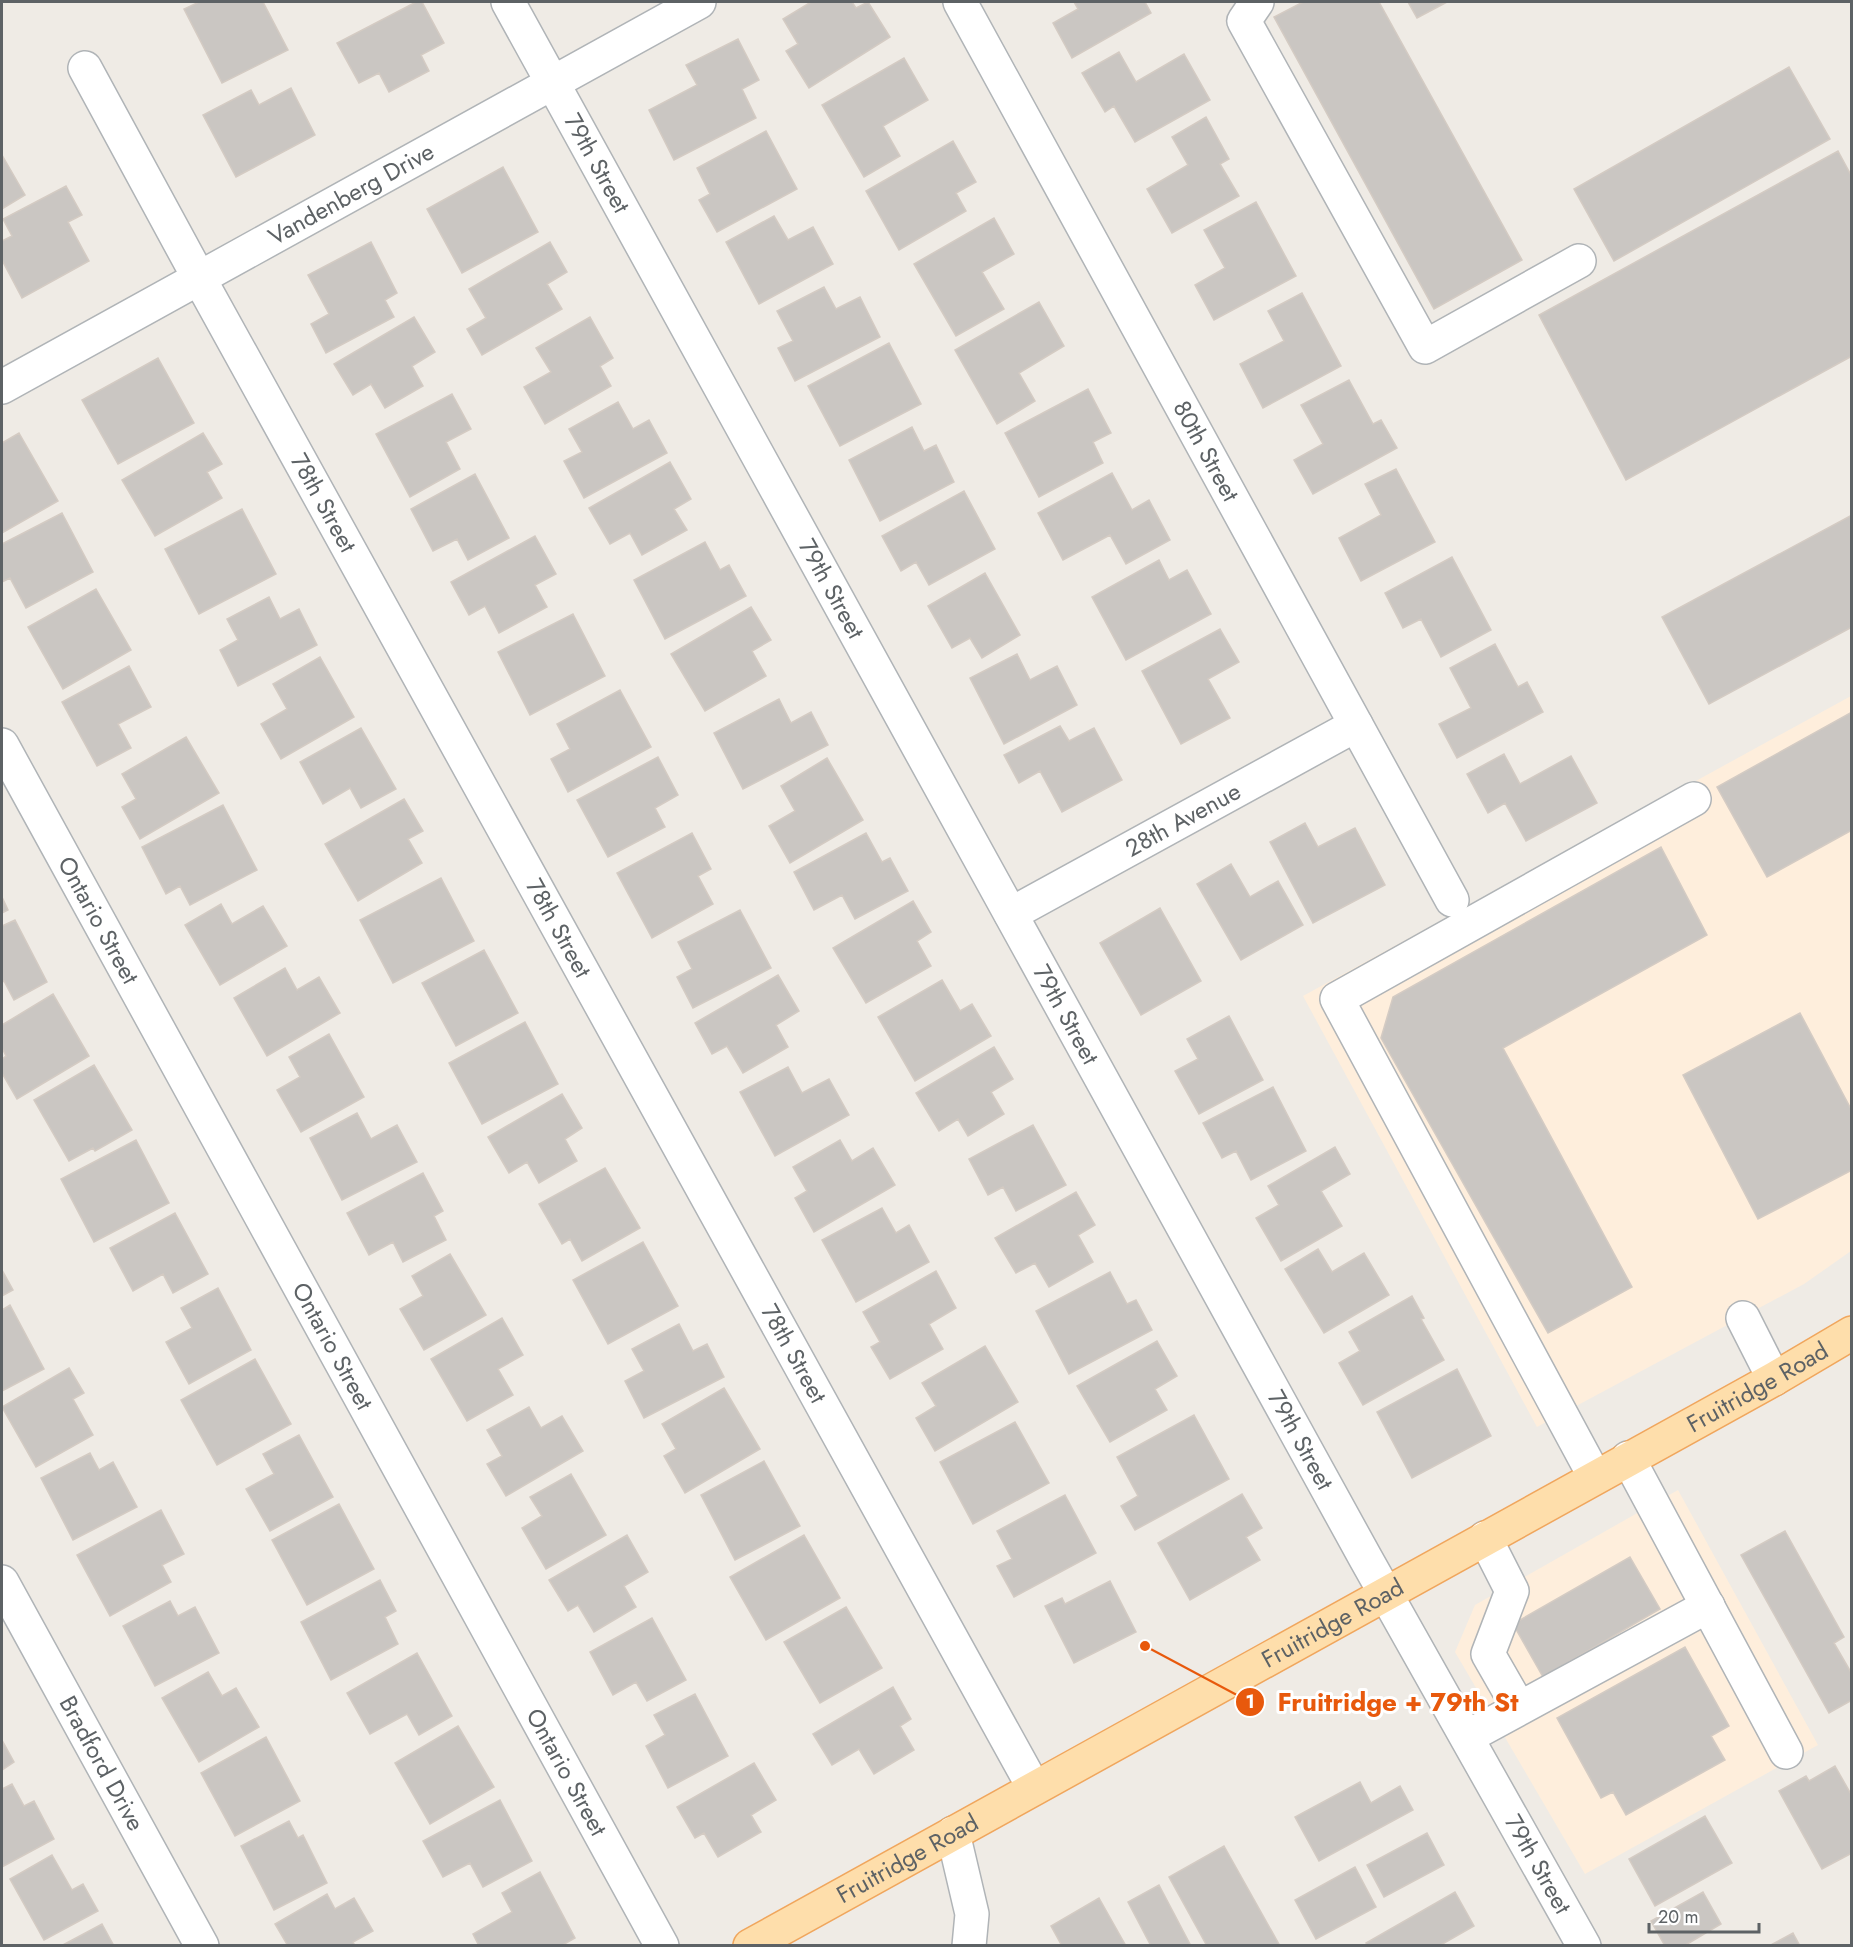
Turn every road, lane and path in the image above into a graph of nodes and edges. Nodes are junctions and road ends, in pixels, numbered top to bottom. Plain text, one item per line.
1 (508, 2) edge
2 (699, 2) edge
3 (960, 2) edge
4 (1257, 2) edge
5 (85, 68) dead end
6 (553, 82) junction
7 (1579, 261) dead end
8 (199, 278) junction
9 (2, 387) edge
10 (1356, 724) junction
11 (2, 745) edge
12 (1694, 799) dead end
13 (1452, 900) dead end
14 (1011, 914) junction
15 (1743, 1318) dead end
16 (1851, 1333) edge
17 (1774, 1379) junction
18 (1629, 1458) junction
19 (1595, 1477) junction
20 (1485, 1538) junction
21 (2, 1582) edge
22 (1386, 1593) junction
23 (1708, 1606) junction
24 (1519, 1708) junction
25 (1467, 1737) junction
26 (1786, 1752) dead end
27 (1034, 1788) junction
28 (953, 1833) junction
29 (202, 1946) edge
30 (662, 1946) edge
31 (750, 1946) edge
32 (969, 1946) edge
33 (1584, 1946) edge

1 - 6 street, 79th Street
2 - 6 street, Vandenberg Drive
3 - 10 street, 80th Street
4 - 7 street
5 - 8 street, 78th Street
6 - 8 street, Vandenberg Drive
6 - 14 street, 79th Street
8 - 9 street, Vandenberg Drive
8 - 27 street, 78th Street
10 - 13 street, 80th Street
10 - 14 street, 28th Avenue
11 - 30 street, Ontario Street
12 - 19 street
14 - 22 street, 79th Street
15 - 17 street
16 - 17 main road, Fruitridge Road
17 - 18 main road, Fruitridge Road
18 - 19 main road, Fruitridge Road
18 - 23 street
19 - 20 main road, Fruitridge Road
20 - 22 main road, Fruitridge Road
20 - 24 street
21 - 29 street, Bradford Drive
22 - 25 street, 79th Street
22 - 27 main road, Fruitridge Road
23 - 24 street
23 - 26 street
24 - 25 street
25 - 33 street, 79th Street
27 - 28 main road, Fruitridge Road
28 - 31 main road, Fruitridge Road
28 - 32 street

